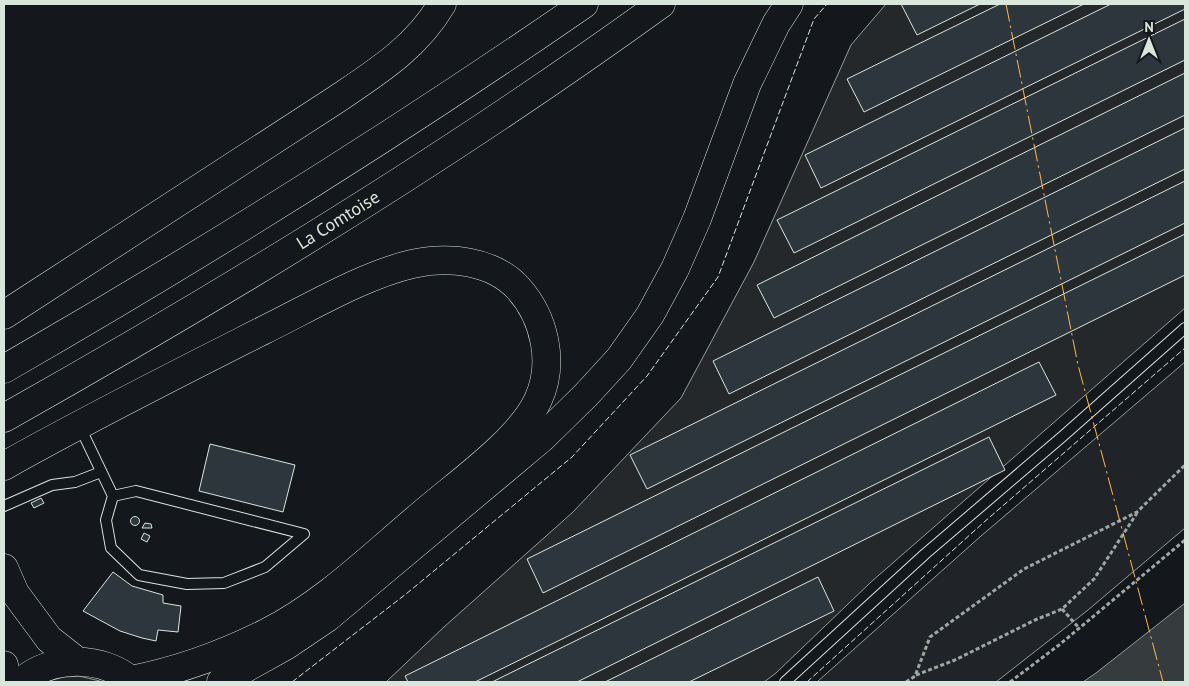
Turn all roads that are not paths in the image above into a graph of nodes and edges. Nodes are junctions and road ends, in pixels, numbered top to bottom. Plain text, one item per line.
1 (442, 4) edge
2 (584, 4) edge
3 (661, 4) edge
4 (789, 4) edge
5 (4, 315) edge
6 (1185, 328) edge
7 (4, 369) edge
8 (4, 418) edge
9 (78, 425) junction
10 (4, 466) edge
11 (101, 472) junction
12 (113, 496) junction
13 (4, 506) edge
14 (4, 568) edge
15 (77, 661) junction
16 (4, 665) edge
17 (132, 681) edge
18 (7, 682) edge
19 (21, 682) edge
20 (221, 682) edge
21 (786, 682) edge

1 - 5 main road
2 - 7 main road
3 - 8 main road, La Comtoise
4 - 20 main road
6 - 21 lane
9 - 10 main road
9 - 11 lane
9 - 17 main road
11 - 12 lane
11 - 13 lane
12 - 12 lane
14 - 15 main road
15 - 17 main road
15 - 19 main road
16 - 18 main road

